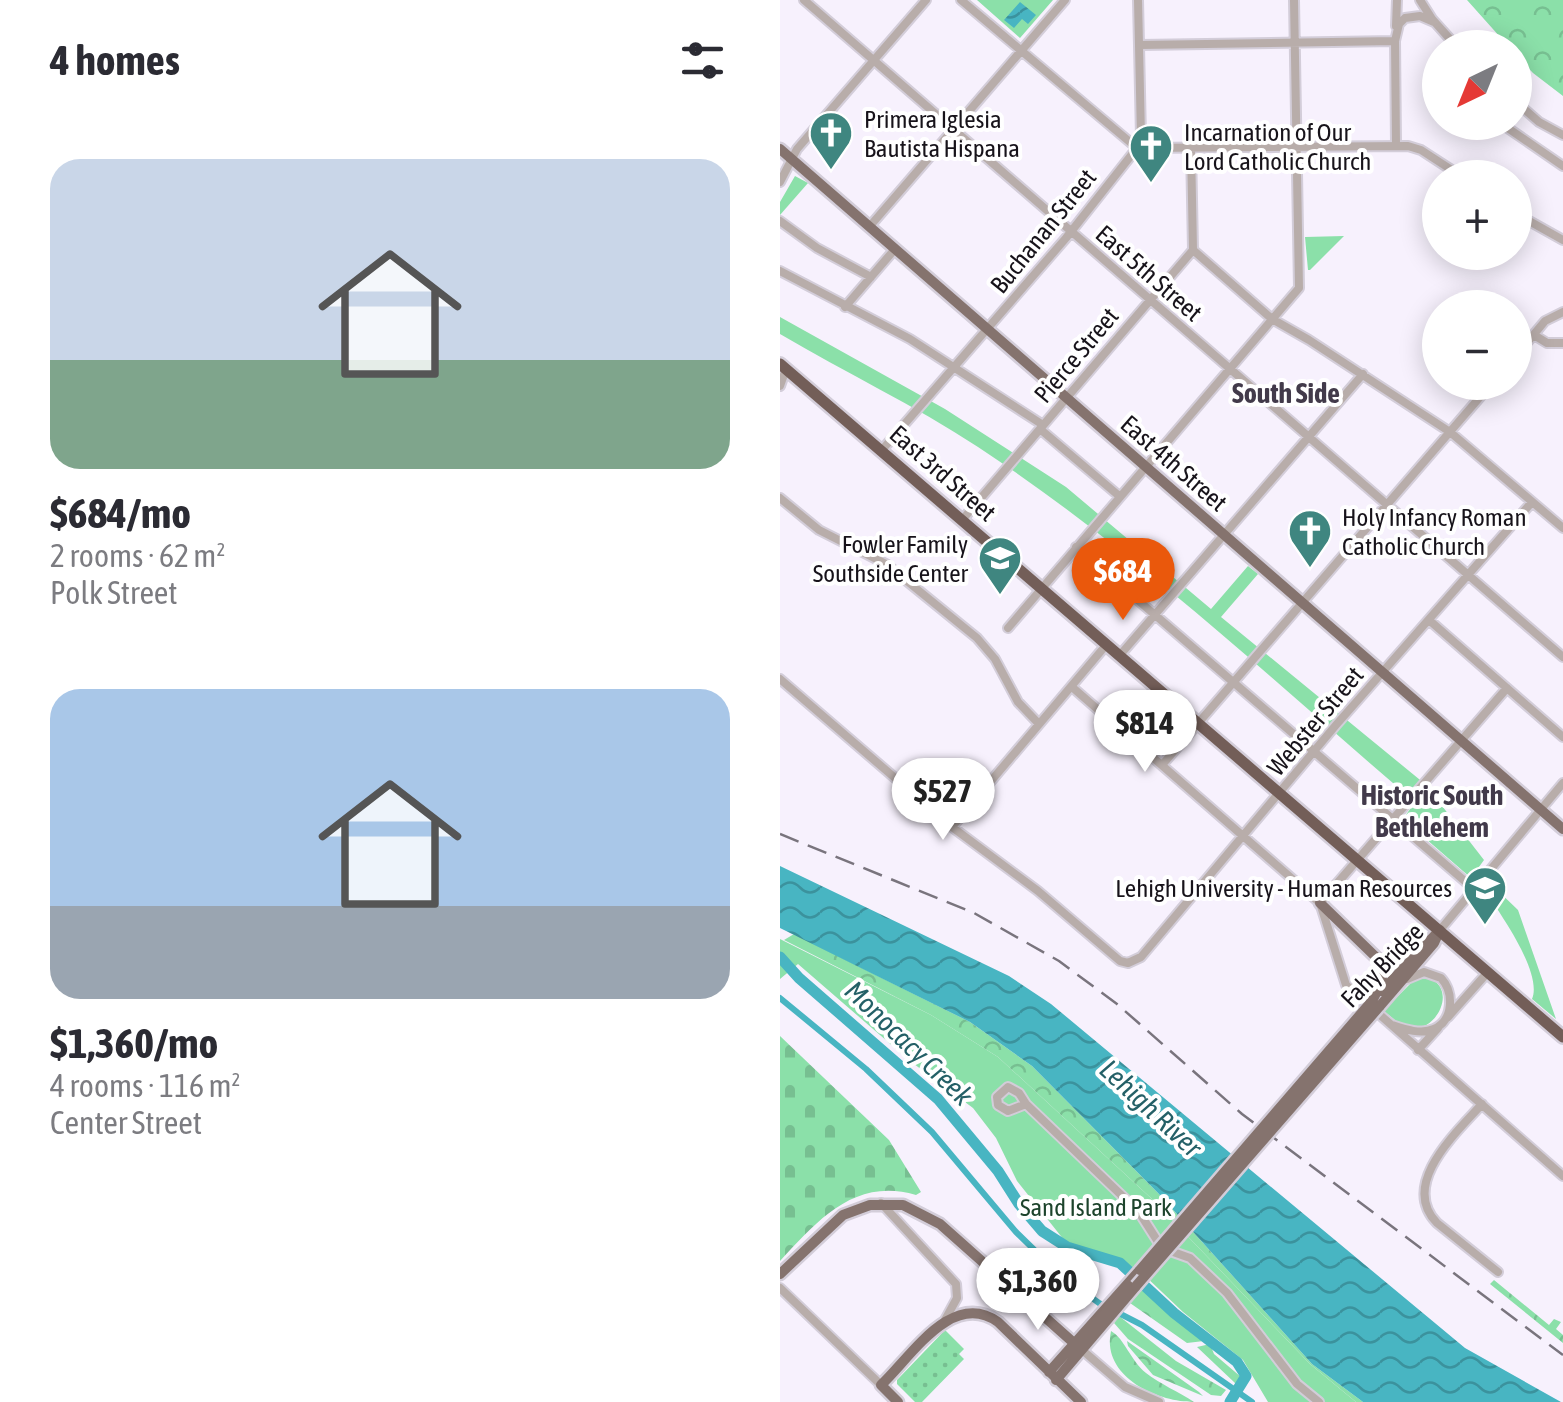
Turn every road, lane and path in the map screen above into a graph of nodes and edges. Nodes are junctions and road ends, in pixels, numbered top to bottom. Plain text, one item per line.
1 (804, 0) edge
2 (926, 0) edge
3 (961, 0) edge
4 (1065, 0) edge
5 (1138, 0) edge
6 (1294, 0) edge
7 (1397, 0) edge
8 (1420, 0) edge
9 (1434, 22) junction
10 (1441, 30) edge
11 (1395, 41) junction
12 (1295, 43) junction
13 (1140, 45) junction
14 (1020, 52) junction
15 (874, 61) junction
16 (1532, 116) edge
17 (953, 130) junction
18 (1563, 135) edge
19 (1525, 140) edge
20 (1396, 145) junction
21 (1296, 146) junction
22 (1137, 148) junction
23 (1191, 148) junction
24 (780, 149) edge
25 (792, 159) junction
26 (1436, 160) edge
27 (1563, 166) edge
28 (780, 182) edge
29 (780, 221) edge
30 (1532, 223) edge
31 (870, 226) junction
32 (1069, 230) junction
33 (1563, 240) edge
34 (896, 249) junction
35 (1194, 250) junction
36 (780, 271) edge
37 (871, 278) junction
38 (1150, 300) junction
39 (845, 307) junction
40 (1563, 312) edge
41 (1272, 319) junction
42 (988, 329) junction
43 (1534, 335) junction
44 (1532, 337) edge
45 (1563, 344) edge
46 (954, 367) junction
47 (782, 368) edge
48 (1229, 368) junction
49 (1363, 374) junction
50 (780, 386) edge
51 (1067, 397) junction
52 (1478, 400) edge
53 (1042, 427) junction
54 (1450, 432) junction
55 (1308, 436) junction
56 (882, 450) junction
57 (1145, 465) junction
58 (1118, 496) junction
59 (780, 498) edge
60 (1532, 502) junction
61 (1386, 505) junction
62 (963, 520) junction
63 (1563, 528) edge
64 (1224, 533) junction
65 (1076, 547) junction
66 (1468, 575) junction
67 (1042, 588) junction
68 (1303, 602) junction
69 (1156, 614) junction
70 (1429, 620) junction
71 (1008, 628) dead end
72 (1108, 644) junction
73 (1120, 655) junction
74 (1563, 657) edge
75 (1383, 672) junction
76 (780, 679) edge
77 (1234, 682) junction
78 (1072, 687) junction
79 (1507, 688) junction
80 (1199, 723) junction
81 (1039, 724) junction
82 (1563, 736) edge
83 (1462, 741) junction
84 (1315, 750) junction
85 (1162, 765) junction
86 (1563, 783) edge
87 (1280, 793) junction
88 (1540, 809) junction
89 (1394, 819) junction
90 (952, 827) junction
91 (1563, 829) edge
92 (1243, 835) junction
93 (1358, 860) junction
94 (1474, 889) junction
95 (1320, 903) junction
96 (1440, 930) junction
97 (1488, 972) junction
98 (1397, 985) junction
99 (1376, 1004) junction
100 (1443, 1022) junction
101 (1388, 1024) junction
102 (1563, 1037) edge
103 (1418, 1050) junction
104 (1026, 1104) dead end
105 (1482, 1104) junction
106 (1563, 1176) edge
107 (881, 1204) junction
108 (1498, 1272) dead end
109 (780, 1274) edge
110 (780, 1288) edge
111 (943, 1323) junction
112 (1081, 1344) junction
113 (1053, 1376) junction
114 (881, 1385) junction
115 (898, 1402) edge
116 (1082, 1402) edge
117 (1159, 1402) edge
118 (1319, 1402) edge

1 - 15 street, East 5th Street
2 - 15 street
3 - 14 street
4 - 14 street
5 - 13 street
6 - 12 street
7 - 11 street
8 - 9 street
9 - 10 street
9 - 11 street
11 - 12 street
11 - 20 street
12 - 13 street
12 - 21 street
13 - 22 street
14 - 17 street
14 - 22 street
15 - 17 street, East 5th Street
15 - 25 street
16 - 18 street
17 - 31 street
17 - 32 street, East 5th Street
19 - 27 street
20 - 21 street
20 - 26 street
21 - 23 street
21 - 41 street
22 - 23 street
22 - 32 street, Buchanan Street
23 - 35 street
24 - 25 main road, East 4th Street
25 - 28 street
25 - 31 main road, East 4th Street
29 - 37 street
30 - 33 street
31 - 34 main road, East 4th Street
32 - 38 street, East 5th Street
32 - 42 street, Buchanan Street
34 - 37 street
34 - 42 main road, East 4th Street
35 - 38 street, Pierce Street
35 - 41 street
36 - 39 street
37 - 39 street
38 - 48 street, East 5th Street
38 - 51 street, Pierce Street
39 - 46 street
40 - 43 street
41 - 48 street
41 - 49 street
42 - 46 street, Buchanan Street
42 - 51 main road, East 4th Street
43 - 44 street
43 - 45 street
46 - 53 street
46 - 56 street, Buchanan Street
47 - 50 street
47 - 56 highway, East 3rd Street
48 - 55 street, East 5th Street
48 - 57 street
49 - 54 street
49 - 55 street
51 - 53 street, Pierce Street
51 - 57 main road, East 4th Street
52 - 54 street
53 - 58 street
53 - 62 street, Pierce Street
54 - 60 street
54 - 61 street
55 - 61 street, East 5th Street
55 - 64 street
56 - 62 highway, East 3rd Street
57 - 58 street
57 - 64 main road, East 4th Street
58 - 65 street
59 - 81 street
60 - 63 street
60 - 66 street, Webster Street
61 - 66 street, East 5th Street
61 - 68 street
62 - 67 highway, East 3rd Street
64 - 68 main road, East 4th Street
64 - 69 street
65 - 67 street
65 - 69 street
66 - 70 street, Webster Street
66 - 74 street, East 5th Street
67 - 71 street
67 - 72 highway, East 3rd Street
68 - 75 main road, East 4th Street
68 - 77 street
69 - 73 street
69 - 77 street
70 - 75 street, Webster Street
70 - 79 street
72 - 73 highway, East 3rd Street
72 - 78 street
73 - 80 highway, East 3rd Street
75 - 83 main road, East 4th Street
75 - 84 street, Webster Street
76 - 90 street
77 - 80 street
77 - 84 street
78 - 81 street
78 - 85 street
79 - 82 street
79 - 83 street
80 - 85 street
80 - 87 highway, East 3rd Street
81 - 90 street
83 - 88 main road, East 4th Street
83 - 89 street
84 - 87 street, Webster Street
84 - 89 street
85 - 92 street
86 - 88 street
87 - 92 street, Webster Street
87 - 93 highway, East 3rd Street
88 - 91 main road, East 4th Street
88 - 94 street
89 - 93 street
89 - 94 street
90 - 92 street, Webster Street
92 - 95 street
93 - 95 street
93 - 96 highway, East 3rd Street
94 - 96 street
95 - 99 main road
95 - 101 street
96 - 97 highway, East 3rd Street
96 - 98 main road, Fahy Bridge
96 - 99 main road, Fahy Bridge
97 - 100 street
97 - 102 highway, East 3rd Street
98 - 99 main road, Fahy Bridge
98 - 100 street
99 - 112 main road, Fahy Bridge, bridge
100 - 101 street
100 - 103 street
101 - 103 street
103 - 105 street
104 - 118 street
105 - 106 street
105 - 108 street
107 - 109 main road
107 - 111 street
107 - 112 main road
110 - 114 street
111 - 113 main road
111 - 114 main road
112 - 113 main road, Fahy Bridge
112 - 117 street
113 - 116 main road
114 - 115 main road

